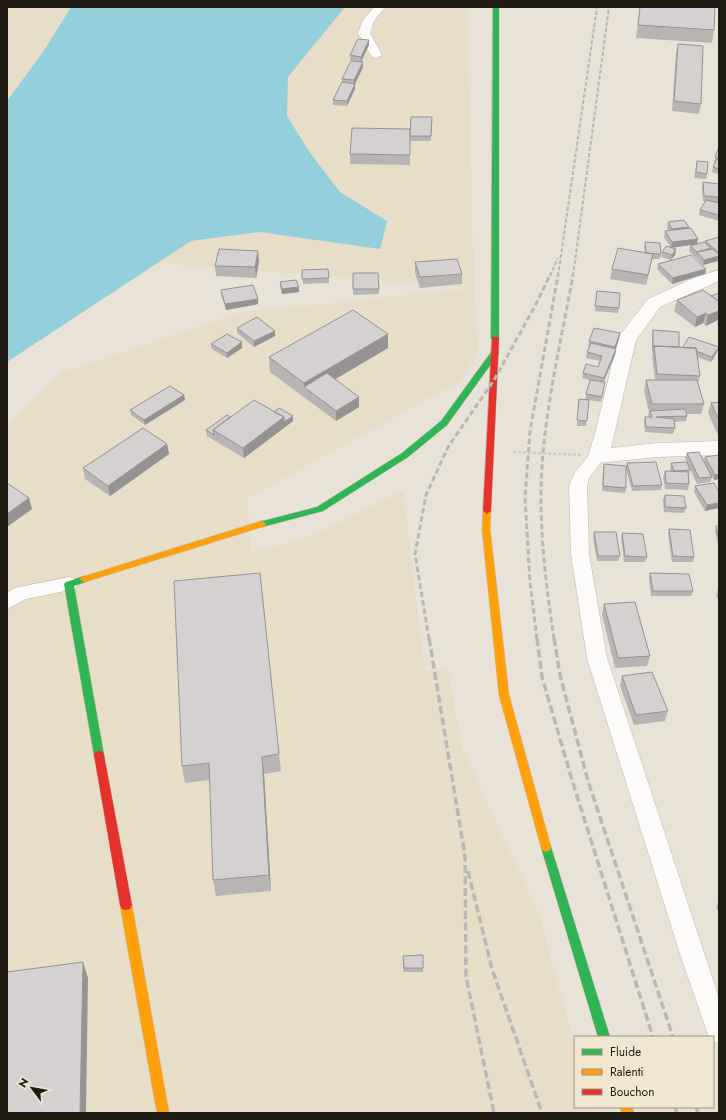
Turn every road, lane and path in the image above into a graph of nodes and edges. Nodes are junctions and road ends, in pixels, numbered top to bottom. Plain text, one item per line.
1 (380, 7) edge
2 (496, 7) edge
3 (376, 55) dead end
4 (719, 275) edge
5 (495, 353) junction
6 (719, 448) edge
7 (513, 452) dead end
8 (590, 456) junction
9 (69, 584) junction
10 (7, 602) edge
11 (719, 1032) edge
12 (604, 1036) edge
13 (163, 1113) edge

1 - 3 lane
2 - 5 main road
4 - 8 street
5 - 9 main road
5 - 12 main road
6 - 8 street
7 - 8 path, bridge
8 - 11 lane
9 - 10 lane
9 - 13 main road

